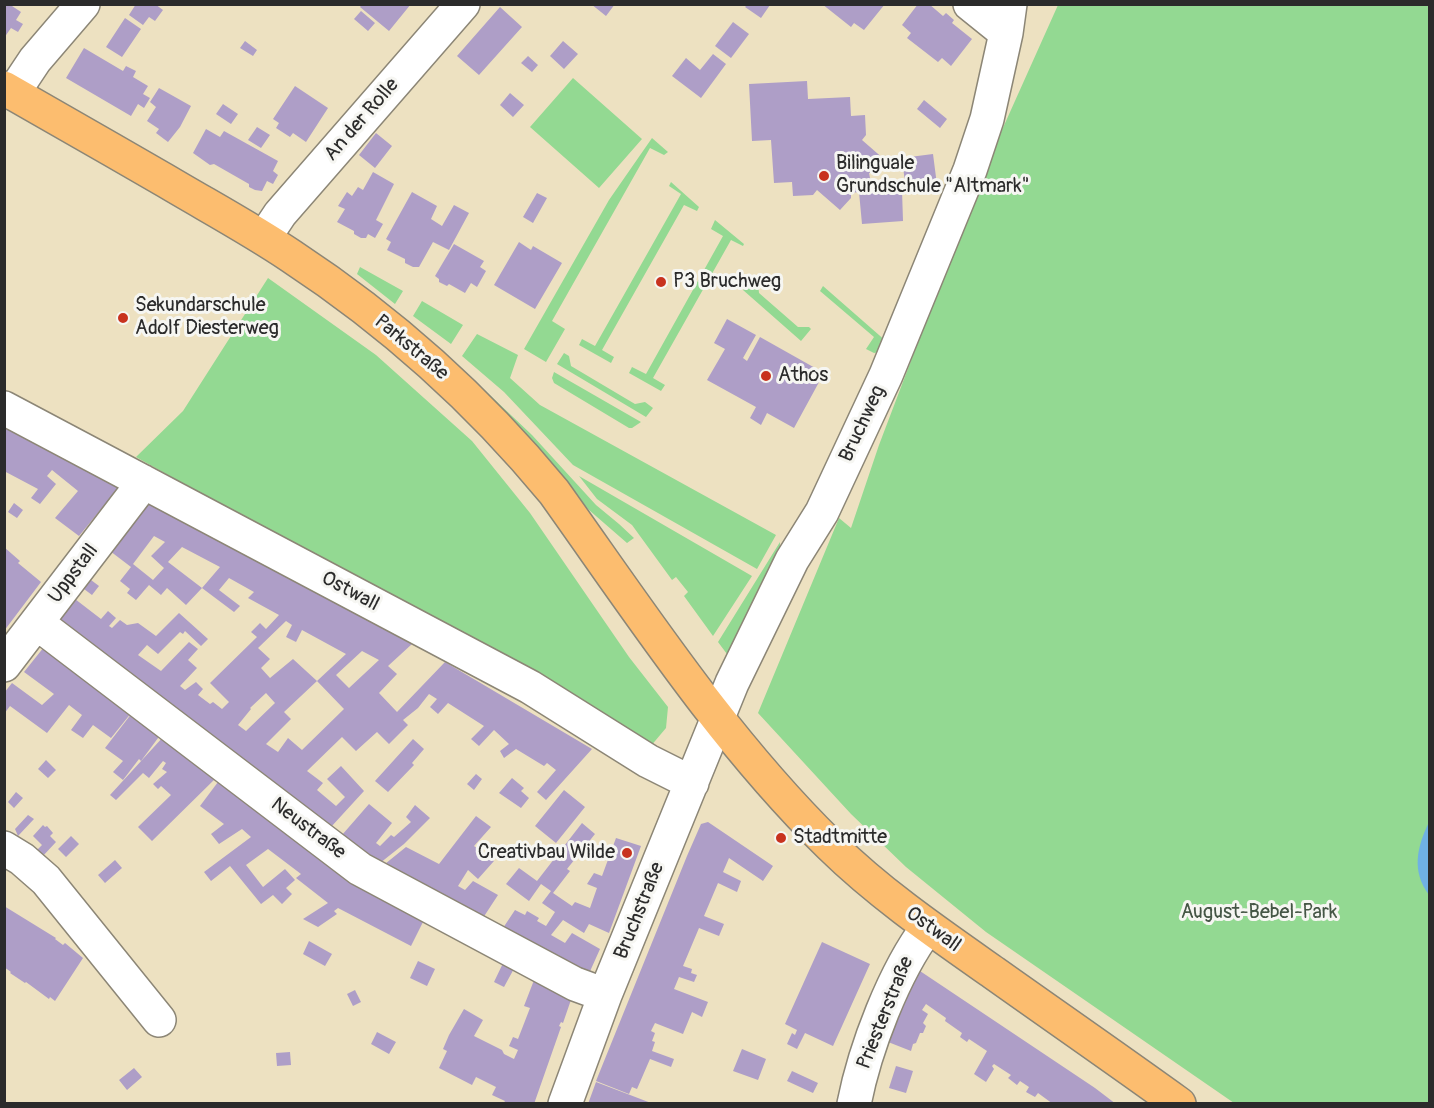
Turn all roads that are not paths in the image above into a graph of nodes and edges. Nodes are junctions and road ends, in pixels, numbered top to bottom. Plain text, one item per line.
1 (83, 4) edge
2 (463, 4) edge
3 (970, 4) edge
4 (1008, 19) edge
5 (9, 91) edge
6 (264, 238) junction
7 (4, 408) edge
8 (142, 481) junction
9 (37, 623) junction
10 (4, 665) edge
11 (718, 719) junction
12 (692, 783) junction
13 (4, 848) edge
14 (928, 927) junction
15 (605, 995) junction
16 (159, 1020) dead end
17 (565, 1104) edge
18 (854, 1104) edge
19 (1179, 1104) edge

1 - 5 street
2 - 6 street, An der Rolle
3 - 4 street
4 - 11 street, Bruchweg
5 - 6 main road, Parkstraße
6 - 11 main road, Parkstraße
7 - 8 street, Ostwall
8 - 9 street, Uppstall
8 - 12 street, Ostwall
9 - 10 street, Uppstall
9 - 15 street, Neustraße
11 - 12 street, Bruchstraße
11 - 14 main road, Ostwall
12 - 15 street, Bruchstraße
13 - 16 street
14 - 18 street, Priesterstraße
14 - 19 main road, Ostwall
15 - 17 street, Bruchstraße

